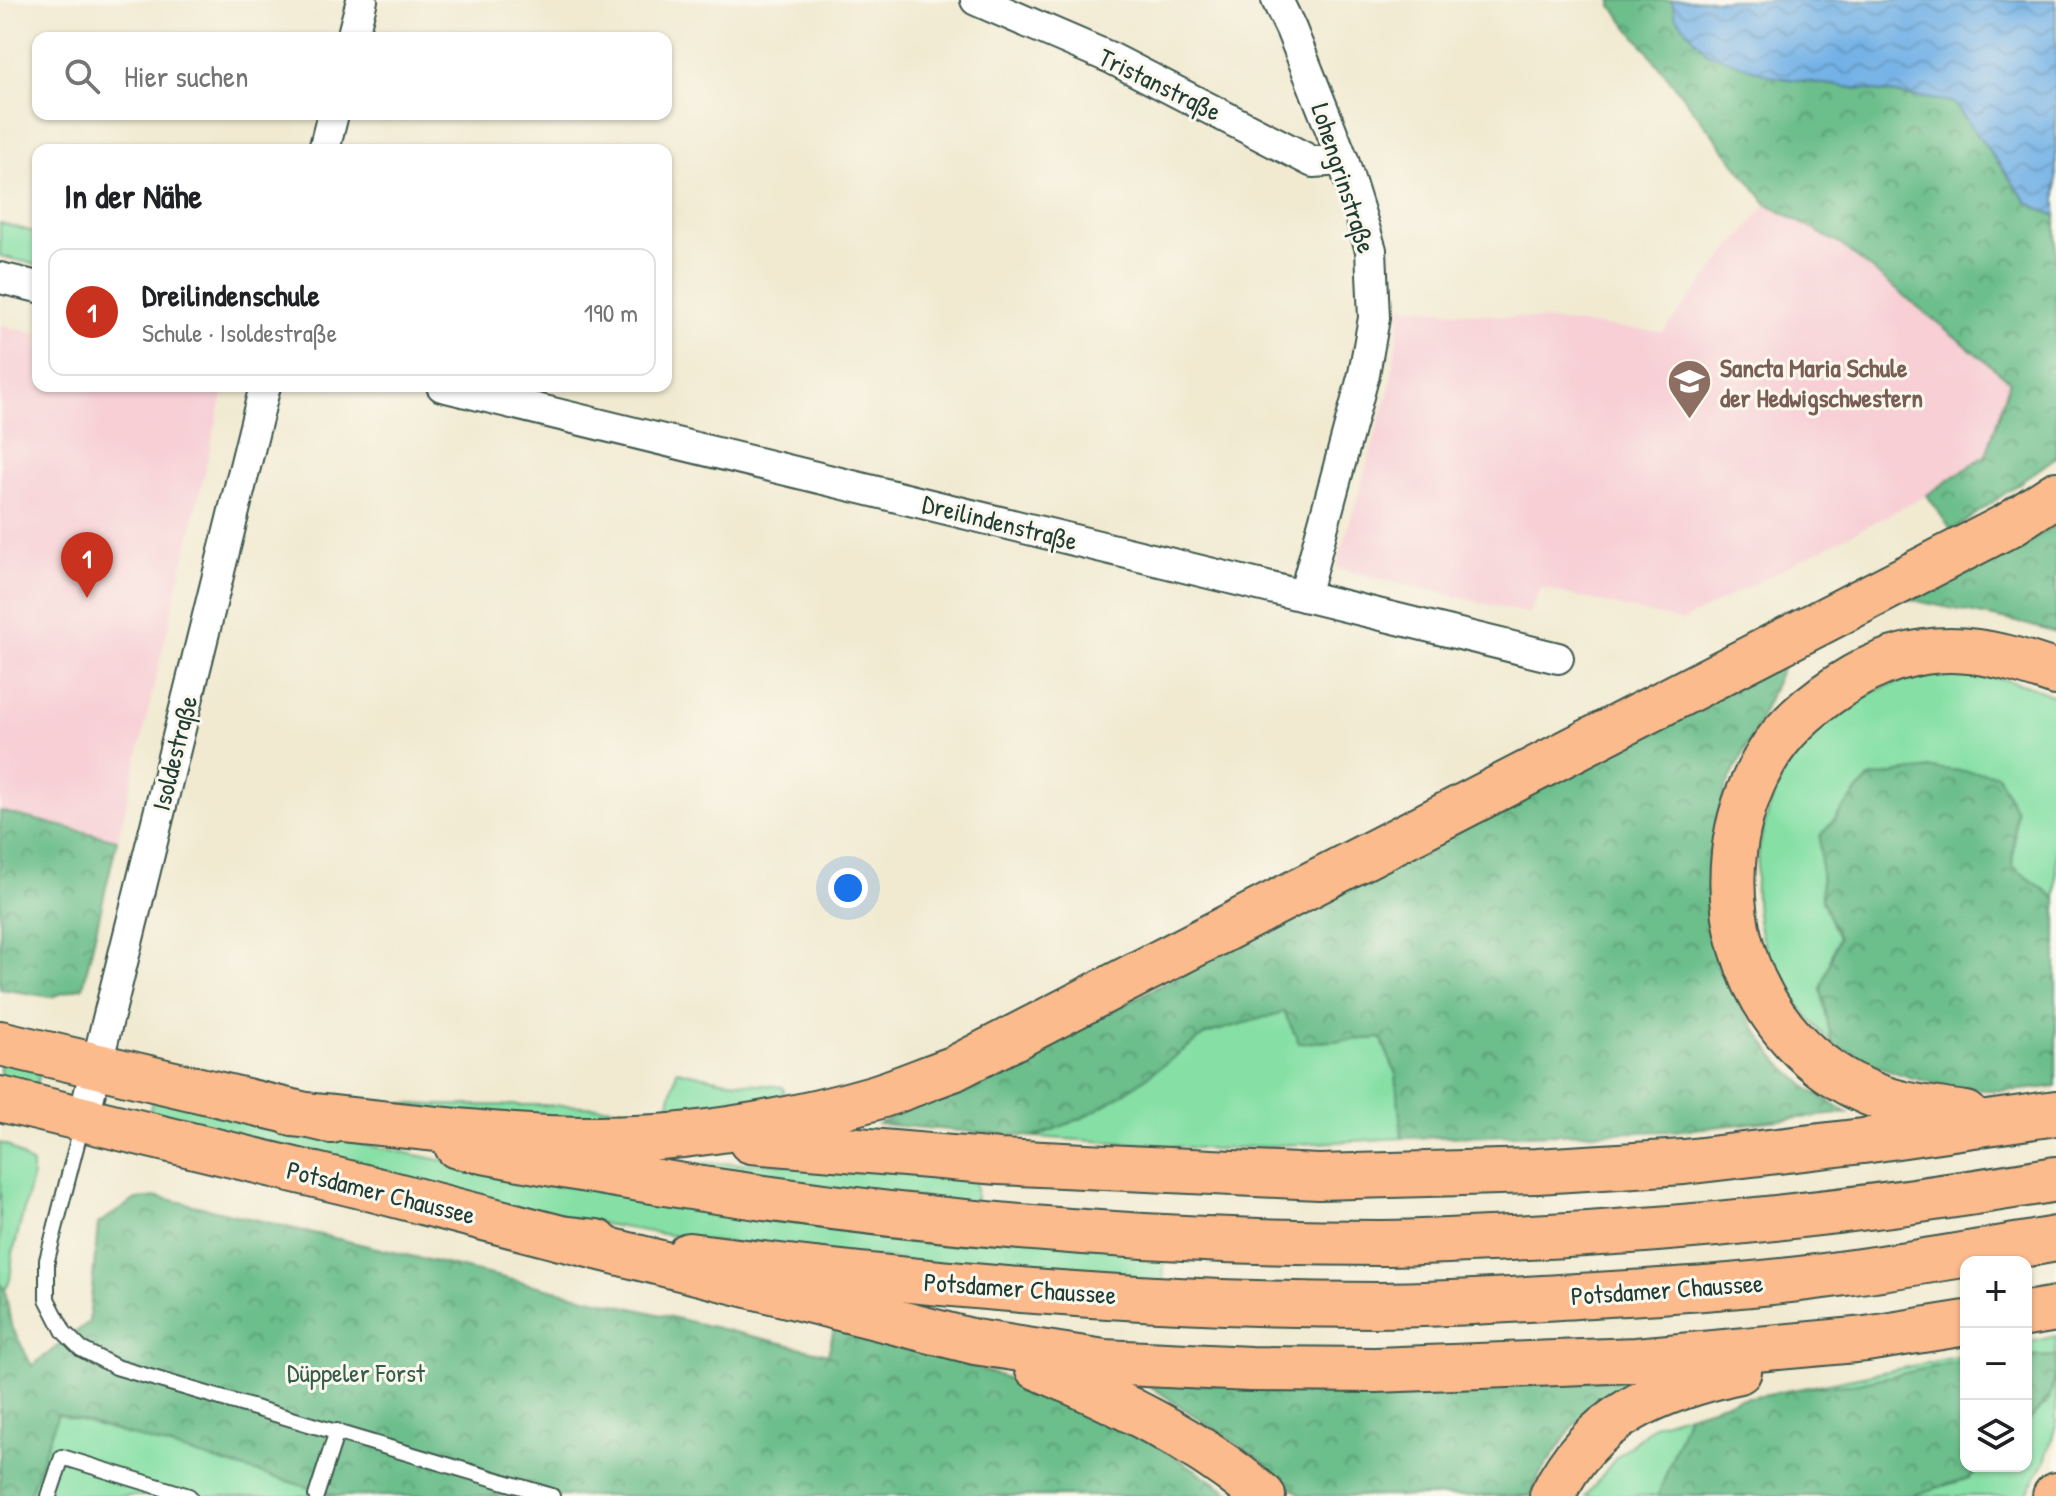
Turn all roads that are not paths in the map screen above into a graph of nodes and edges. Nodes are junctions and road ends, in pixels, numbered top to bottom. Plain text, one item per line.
1 (362, 0) edge
2 (976, 0) edge
3 (1277, 0) edge
4 (354, 32) edge
5 (332, 120) edge
6 (326, 144) edge
7 (1343, 160) junction
8 (0, 278) edge
9 (32, 286) edge
10 (264, 392) edge
11 (467, 392) edge
12 (2056, 494) edge
13 (1304, 596) junction
14 (1558, 658) dead end
15 (2056, 673) edge
16 (0, 1043) edge
17 (96, 1066) junction
18 (0, 1099) edge
19 (2056, 1112) edge
20 (293, 1114) junction
21 (83, 1120) junction
22 (680, 1135) junction
23 (2056, 1179) edge
24 (561, 1238) junction
25 (2056, 1239) edge
26 (2056, 1309) edge
27 (2032, 1313) edge
28 (1960, 1324) edge
29 (1866, 1339) junction
30 (975, 1342) junction
31 (337, 1431) junction
32 (49, 1496) edge
33 (189, 1496) edge
34 (316, 1496) edge
35 (552, 1496) edge
36 (1263, 1496) edge
37 (1552, 1496) edge

1 - 4 street
2 - 7 street, Tristanstraße
3 - 7 street, Lohengrinstraße
5 - 6 street
7 - 13 street, Lohengrinstraße
8 - 9 street
10 - 17 street, Isoldestraße
11 - 13 street, Dreilindenstraße
12 - 22 main road
13 - 14 street, Dreilindenstraße
15 - 19 main road
16 - 17 main road
17 - 20 main road
17 - 21 street, Isoldestraße
18 - 21 main road, Potsdamer Chaussee
19 - 22 main road
20 - 22 main road
20 - 23 main road
21 - 24 main road, Potsdamer Chaussee
21 - 31 lane
24 - 25 main road, Potsdamer Chaussee
24 - 30 main road
26 - 27 main road
28 - 29 main road
29 - 30 main road
29 - 37 main road
30 - 36 main road
31 - 34 lane
31 - 35 lane
32 - 33 lane

